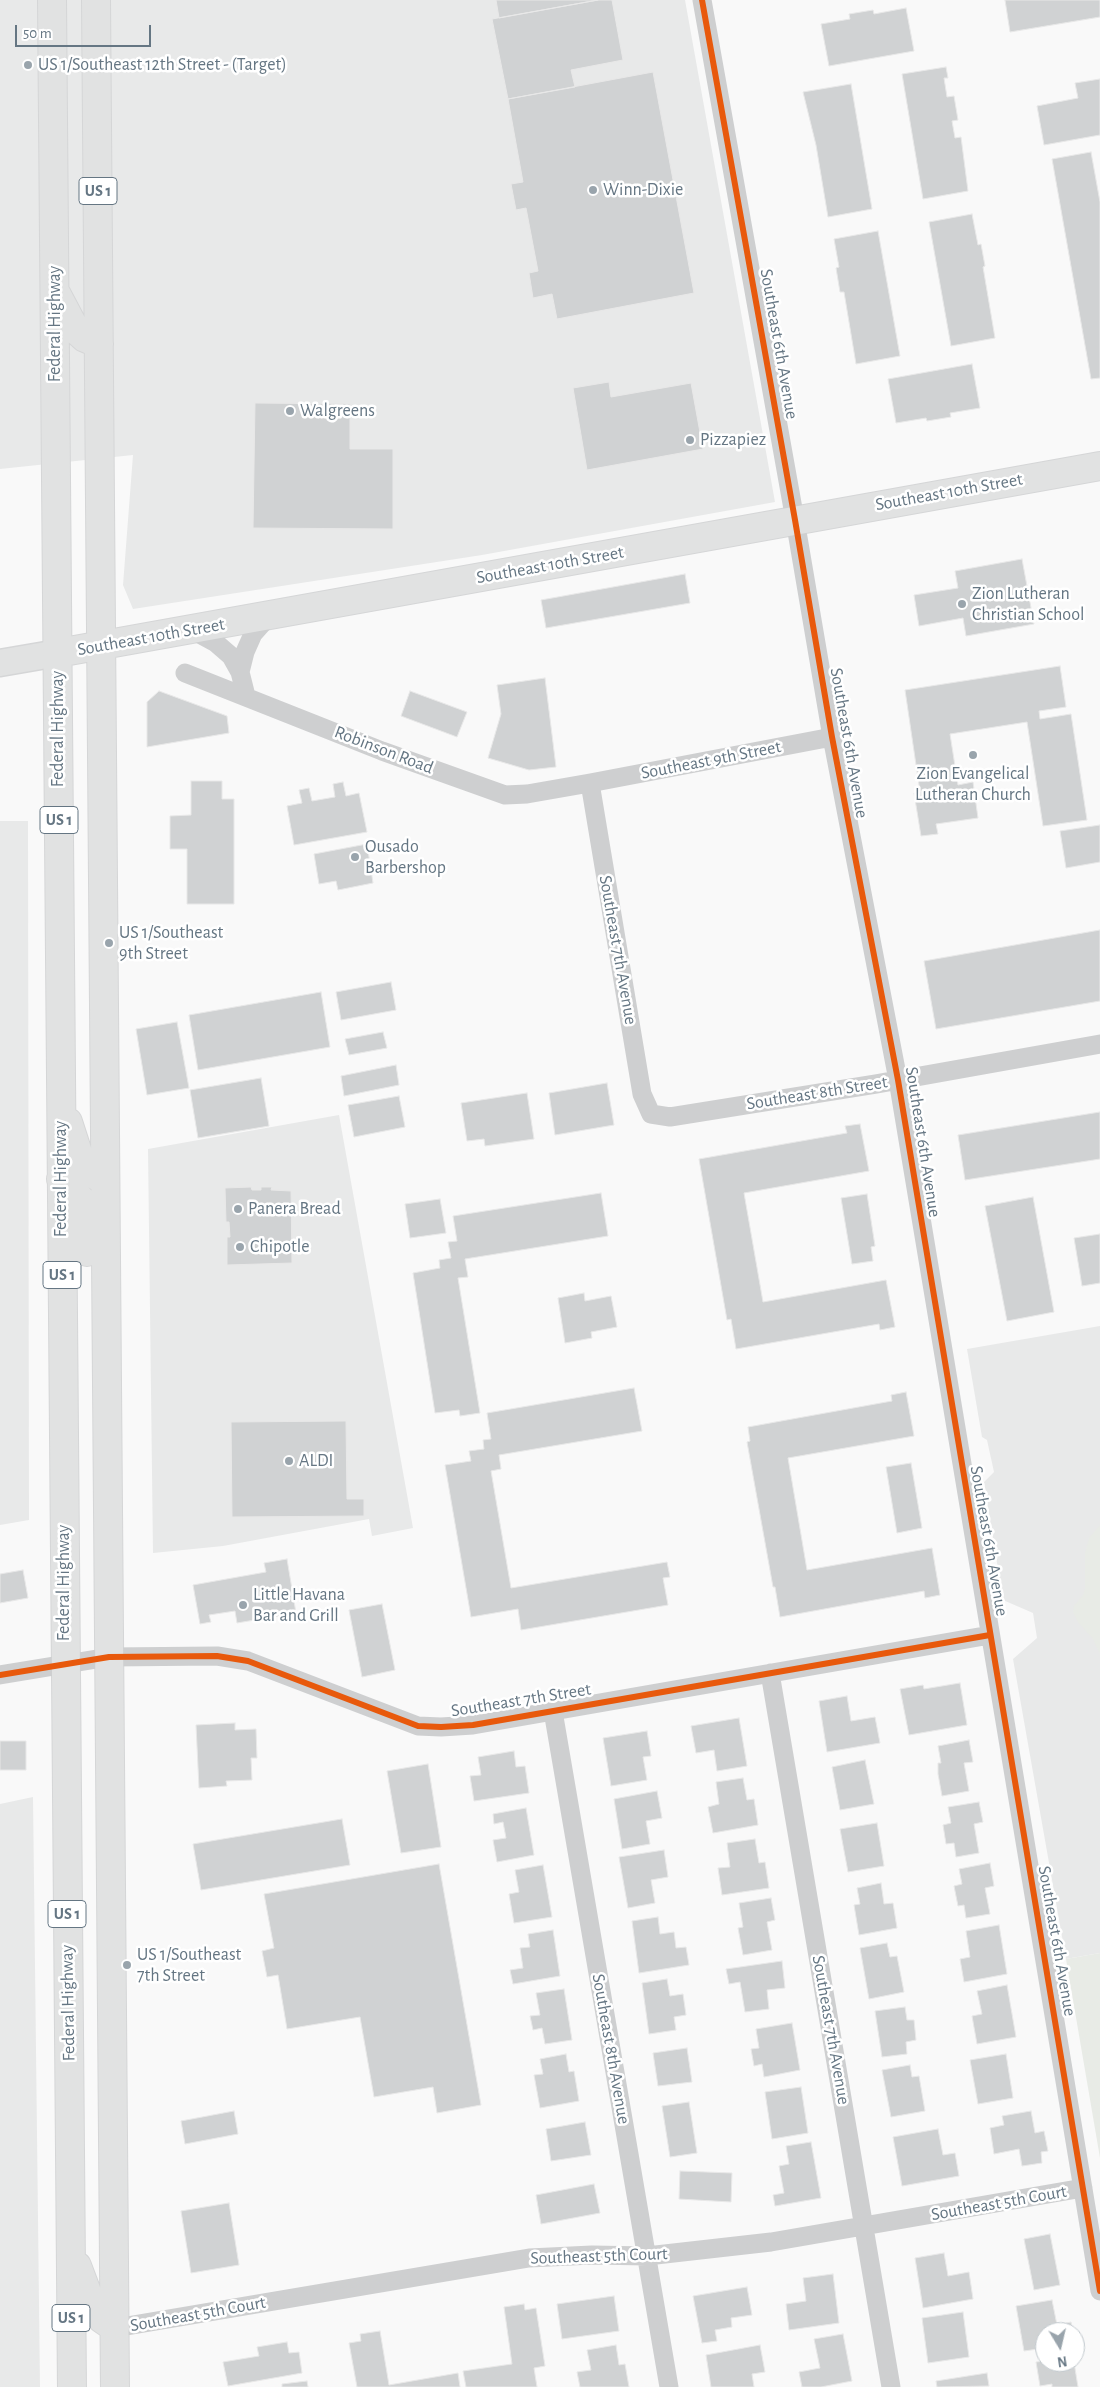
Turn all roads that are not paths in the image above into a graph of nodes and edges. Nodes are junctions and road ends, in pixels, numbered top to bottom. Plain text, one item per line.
1 (52, 0) edge
2 (96, 0) edge
3 (702, 0) edge
4 (55, 291) junction
5 (99, 344) junction
6 (1100, 466) edge
7 (795, 520) junction
8 (269, 616) junction
9 (192, 630) junction
10 (101, 645) junction
11 (58, 653) junction
12 (0, 663) edge
13 (240, 672) junction
14 (185, 673) dead end
15 (246, 696) junction
16 (832, 737) junction
17 (590, 783) junction
18 (1100, 1044) edge
19 (898, 1080) junction
20 (61, 1102) junction
21 (651, 1114) joint
22 (61, 1179) junction
23 (105, 1181) junction
24 (106, 1373) junction
25 (990, 1635) junction
26 (109, 1656) junction
27 (64, 1663) junction
28 (770, 1673) junction
29 (0, 1675) edge
30 (553, 1711) junction
31 (1083, 2188) junction
32 (865, 2227) junction
33 (70, 2248) junction
34 (647, 2256) junction
35 (1100, 2291) edge
36 (115, 2328) junction
37 (79, 2382) edge
38 (116, 2387) edge
39 (669, 2387) edge
40 (891, 2387) edge

1 - 4 main road, Federal Highway / US 1
2 - 5 main road, US 1
3 - 7 street, Southeast 6th Avenue
4 - 5 main road
4 - 11 main road, Federal Highway / US 1
5 - 10 main road, US 1
6 - 7 main road, Southeast 10th Street
7 - 8 main road, Southeast 10th Street
7 - 16 street, Southeast 6th Avenue
8 - 9 main road, Southeast 10th Street
8 - 13 street
9 - 10 main road, Southeast 10th Street
9 - 13 street
10 - 11 main road, Southeast 10th Street
10 - 23 main road, US 1
11 - 12 street, Southeast 10th Street
11 - 20 main road, Federal Highway / US 1
13 - 15 street
14 - 15 street, Robinson Road
15 - 17 street, Robinson Road
16 - 17 street, Southeast 9th Street
16 - 19 street, Southeast 6th Avenue
17 - 21 street, Southeast 7th Avenue
18 - 19 street, Southeast 8th Street
19 - 21 street, Southeast 8th Street
19 - 25 street, Southeast 6th Avenue
20 - 22 main road, Federal Highway / US 1
20 - 23 main road
22 - 24 main road
22 - 27 main road, Federal Highway / US 1
23 - 24 main road, US 1
24 - 26 main road, US 1
25 - 28 street, Southeast 7th Street
25 - 31 street, Southeast 6th Avenue
26 - 27 street, Southeast 7th Street
26 - 30 street, Southeast 7th Street
26 - 36 main road, US 1
27 - 29 street, Southeast 7th Street
27 - 33 main road, Federal Highway / US 1
28 - 30 street, Southeast 7th Street
28 - 32 street, Southeast 7th Avenue
30 - 34 street, Southeast 8th Avenue
31 - 32 street, Southeast 5th Court
31 - 35 street, Southeast 6th Avenue
32 - 34 street, Southeast 5th Court
32 - 40 street, Southeast 7th Avenue
33 - 36 main road
33 - 37 main road, Federal Highway / US 1
34 - 36 street, Southeast 5th Court
34 - 39 street, Southeast 8th Avenue
36 - 38 main road, US 1

